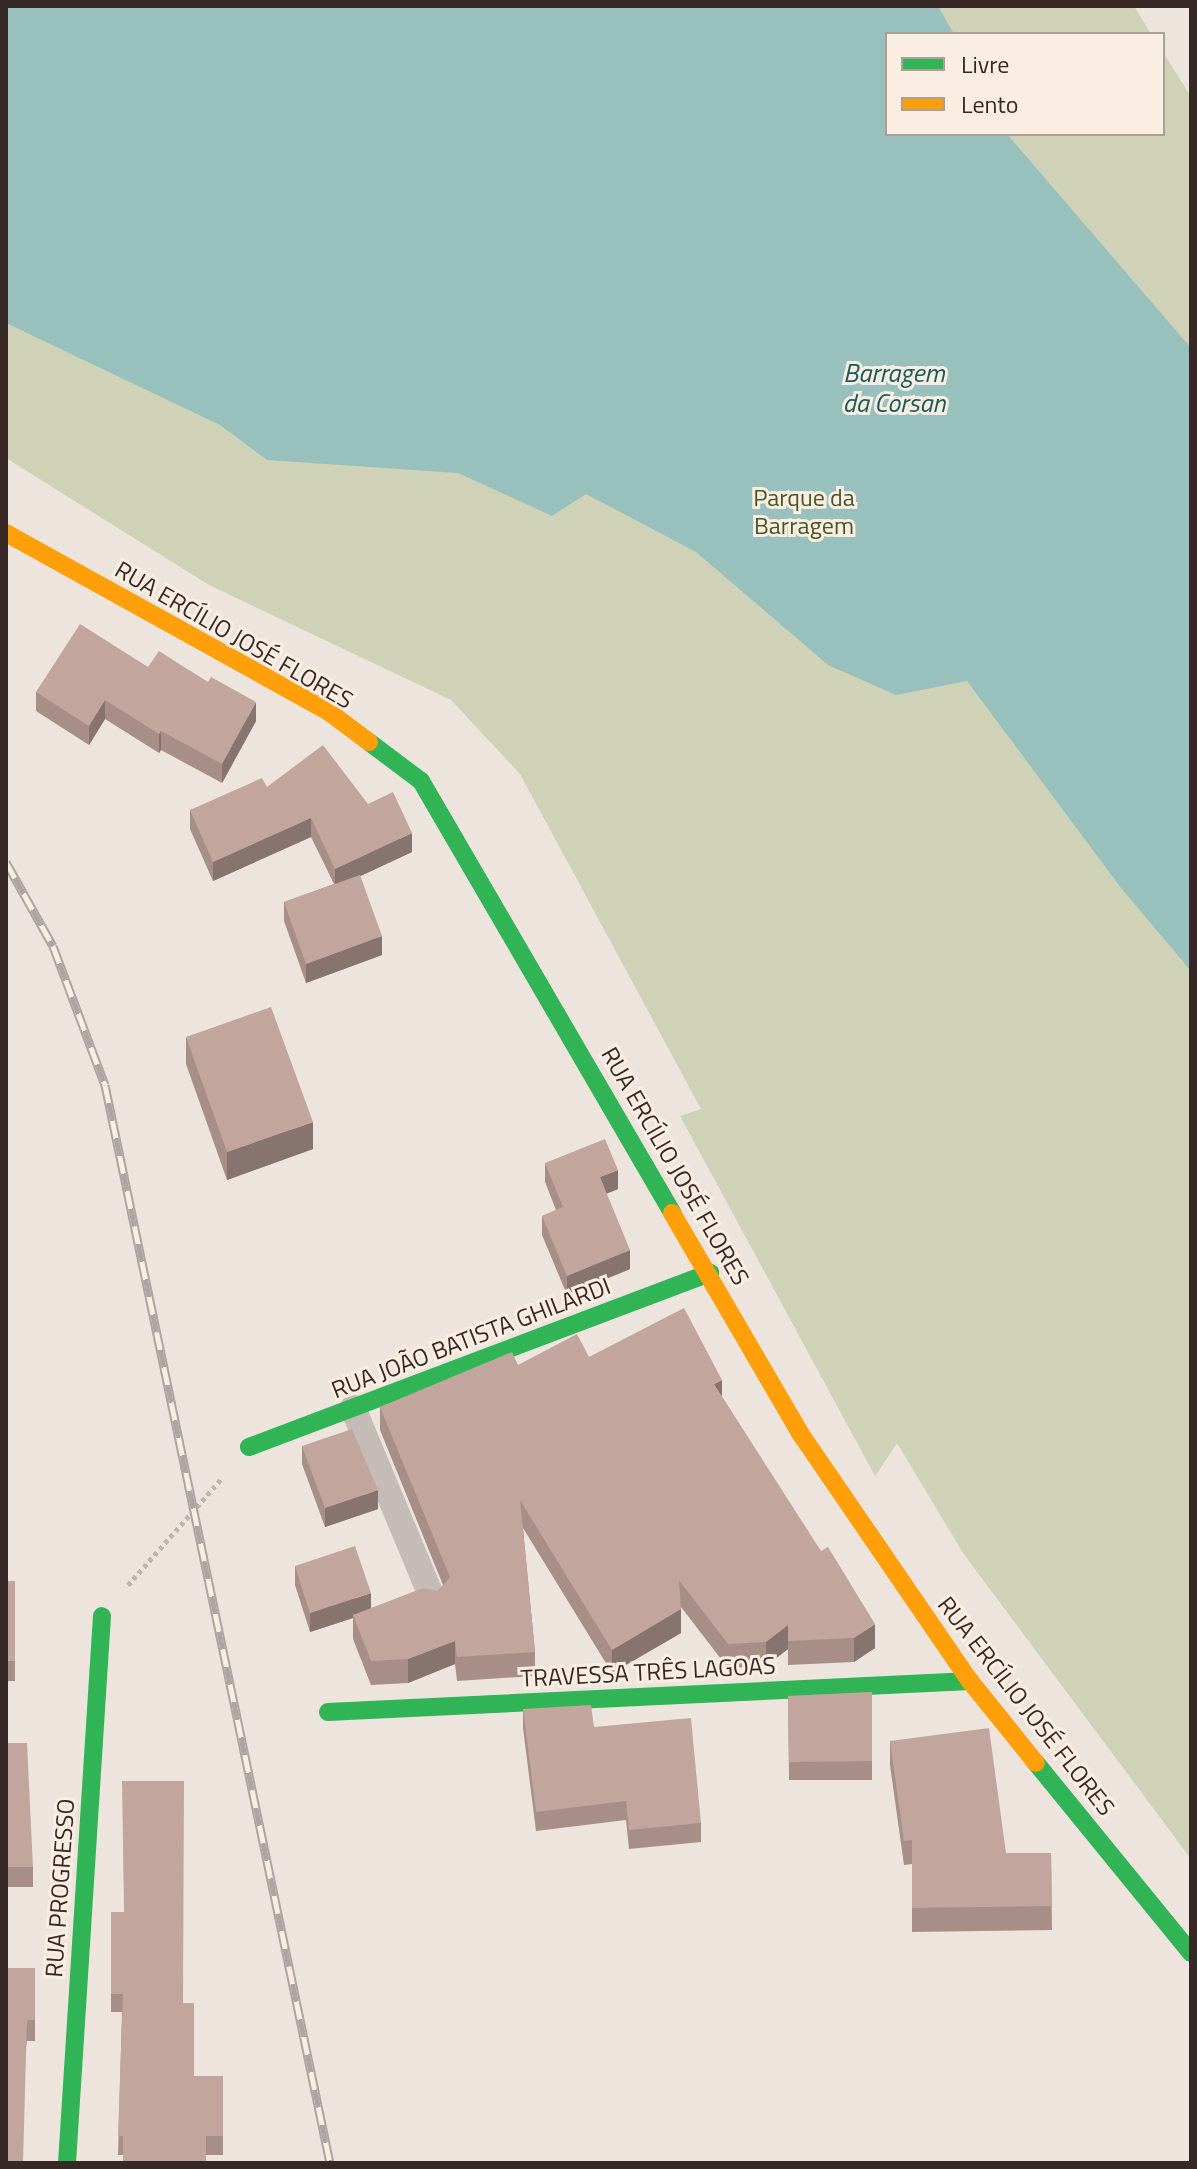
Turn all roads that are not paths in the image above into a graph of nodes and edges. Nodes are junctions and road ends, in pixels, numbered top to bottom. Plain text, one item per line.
1 (6, 533) edge
2 (710, 1273) junction
3 (353, 1408) junction
4 (249, 1447) dead end
5 (433, 1600) edge
6 (102, 1616) road end
7 (970, 1681) junction
8 (328, 1712) dead end
9 (1191, 1953) edge
10 (67, 2163) edge

1 - 2 street, RUA ERCÍLIO JOSÉ FLORES
2 - 3 street, RUA JOÃO BATISTA GHILARDI
2 - 7 street, RUA ERCÍLIO JOSÉ FLORES
3 - 4 street, RUA JOÃO BATISTA GHILARDI
3 - 5 lane
6 - 10 street, RUA PROGRESSO
7 - 8 street, TRAVESSA TRÊS LAGOAS
7 - 9 street, RUA ERCÍLIO JOSÉ FLORES

